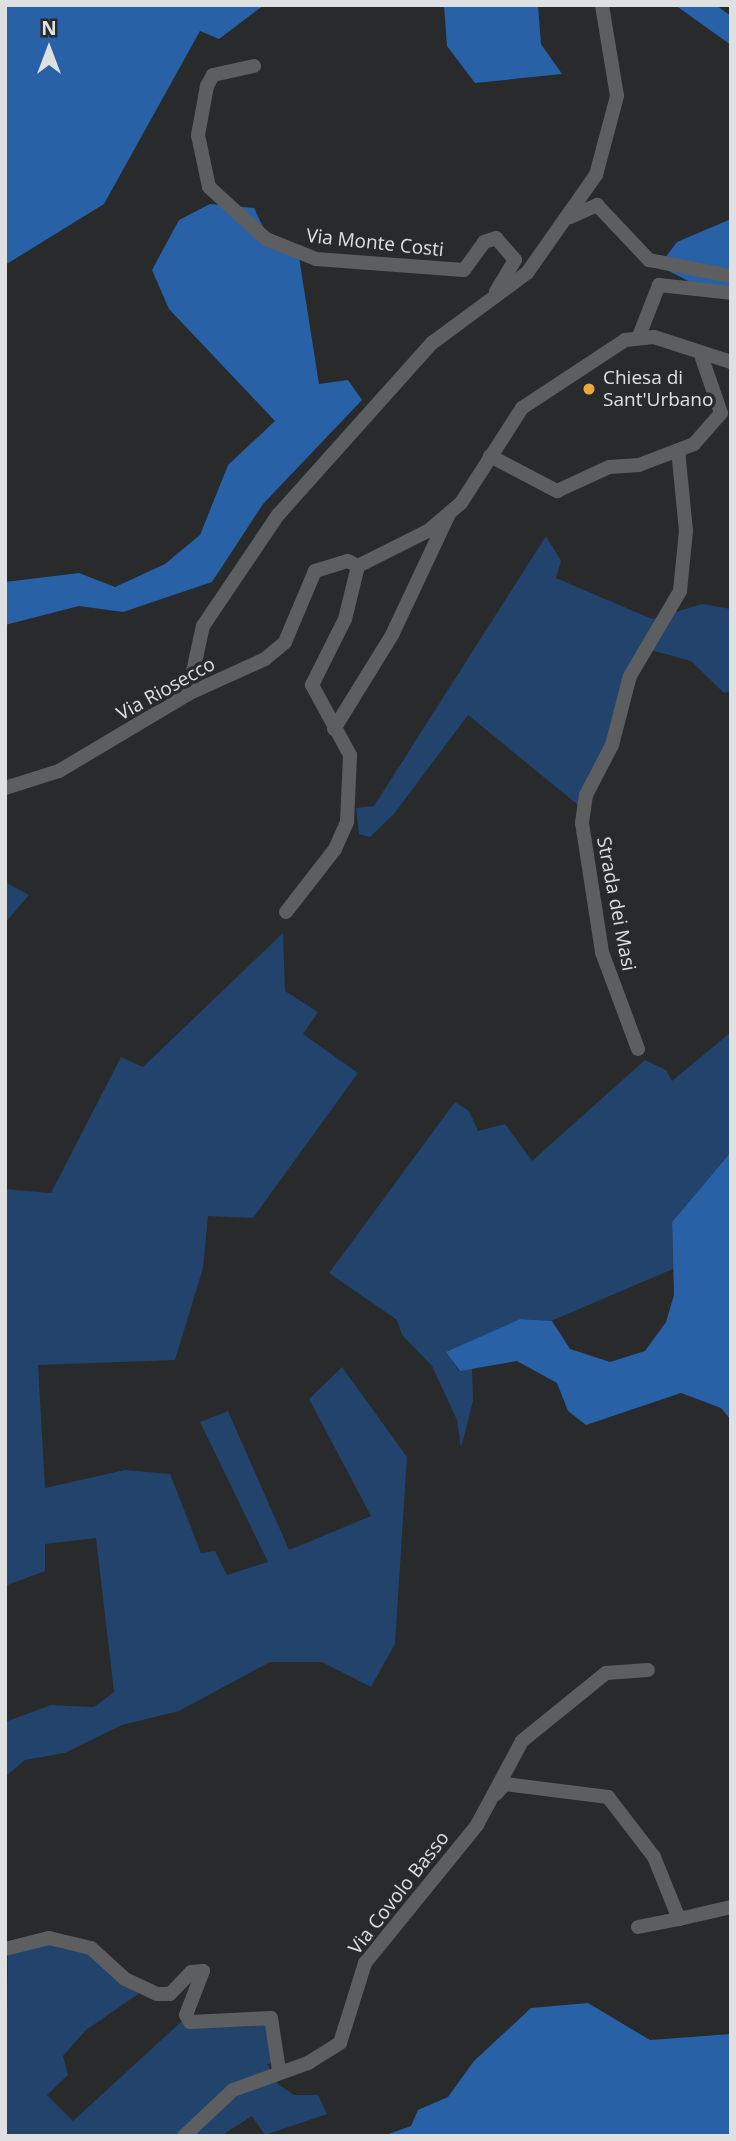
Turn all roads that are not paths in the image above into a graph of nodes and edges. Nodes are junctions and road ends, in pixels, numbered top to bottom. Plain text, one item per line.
1 (602, 5) edge
2 (254, 66) dead end
3 (569, 218) junction
4 (731, 276) edge
5 (729, 292) edge
6 (492, 303) junction
7 (639, 336) junction
8 (702, 358) junction
9 (731, 362) edge
10 (678, 450) junction
11 (490, 456) junction
12 (449, 513) junction
13 (358, 566) junction
14 (188, 694) junction
15 (334, 729) junction
16 (5, 788) edge
17 (286, 912) dead end
18 (638, 1049) dead end
19 (648, 1670) dead end
20 (495, 1795) junction
21 (731, 1907) edge
22 (679, 1919) junction
23 (638, 1927) dead end
24 (5, 1950) edge
25 (279, 2070) junction
26 (184, 2136) edge

1 - 3 street, Via Monte Costi
2 - 6 street, Via Monte Costi
3 - 4 street
3 - 6 street, Via Monte Costi
5 - 7 street
6 - 14 street, Via Monte Costi
7 - 8 street
7 - 11 street
8 - 9 street
8 - 10 street
10 - 11 street
10 - 18 street, Strada dei Masi
11 - 12 street
12 - 13 street, Via Riosecco
12 - 15 street
13 - 14 street, Via Riosecco
13 - 15 street
14 - 16 street, Via Riosecco
15 - 17 street
19 - 20 street, Via Covolo Basso
20 - 22 street
20 - 25 street, Via Covolo Basso
21 - 22 street
22 - 23 street
24 - 25 street
25 - 26 street, Via Covolo Basso

